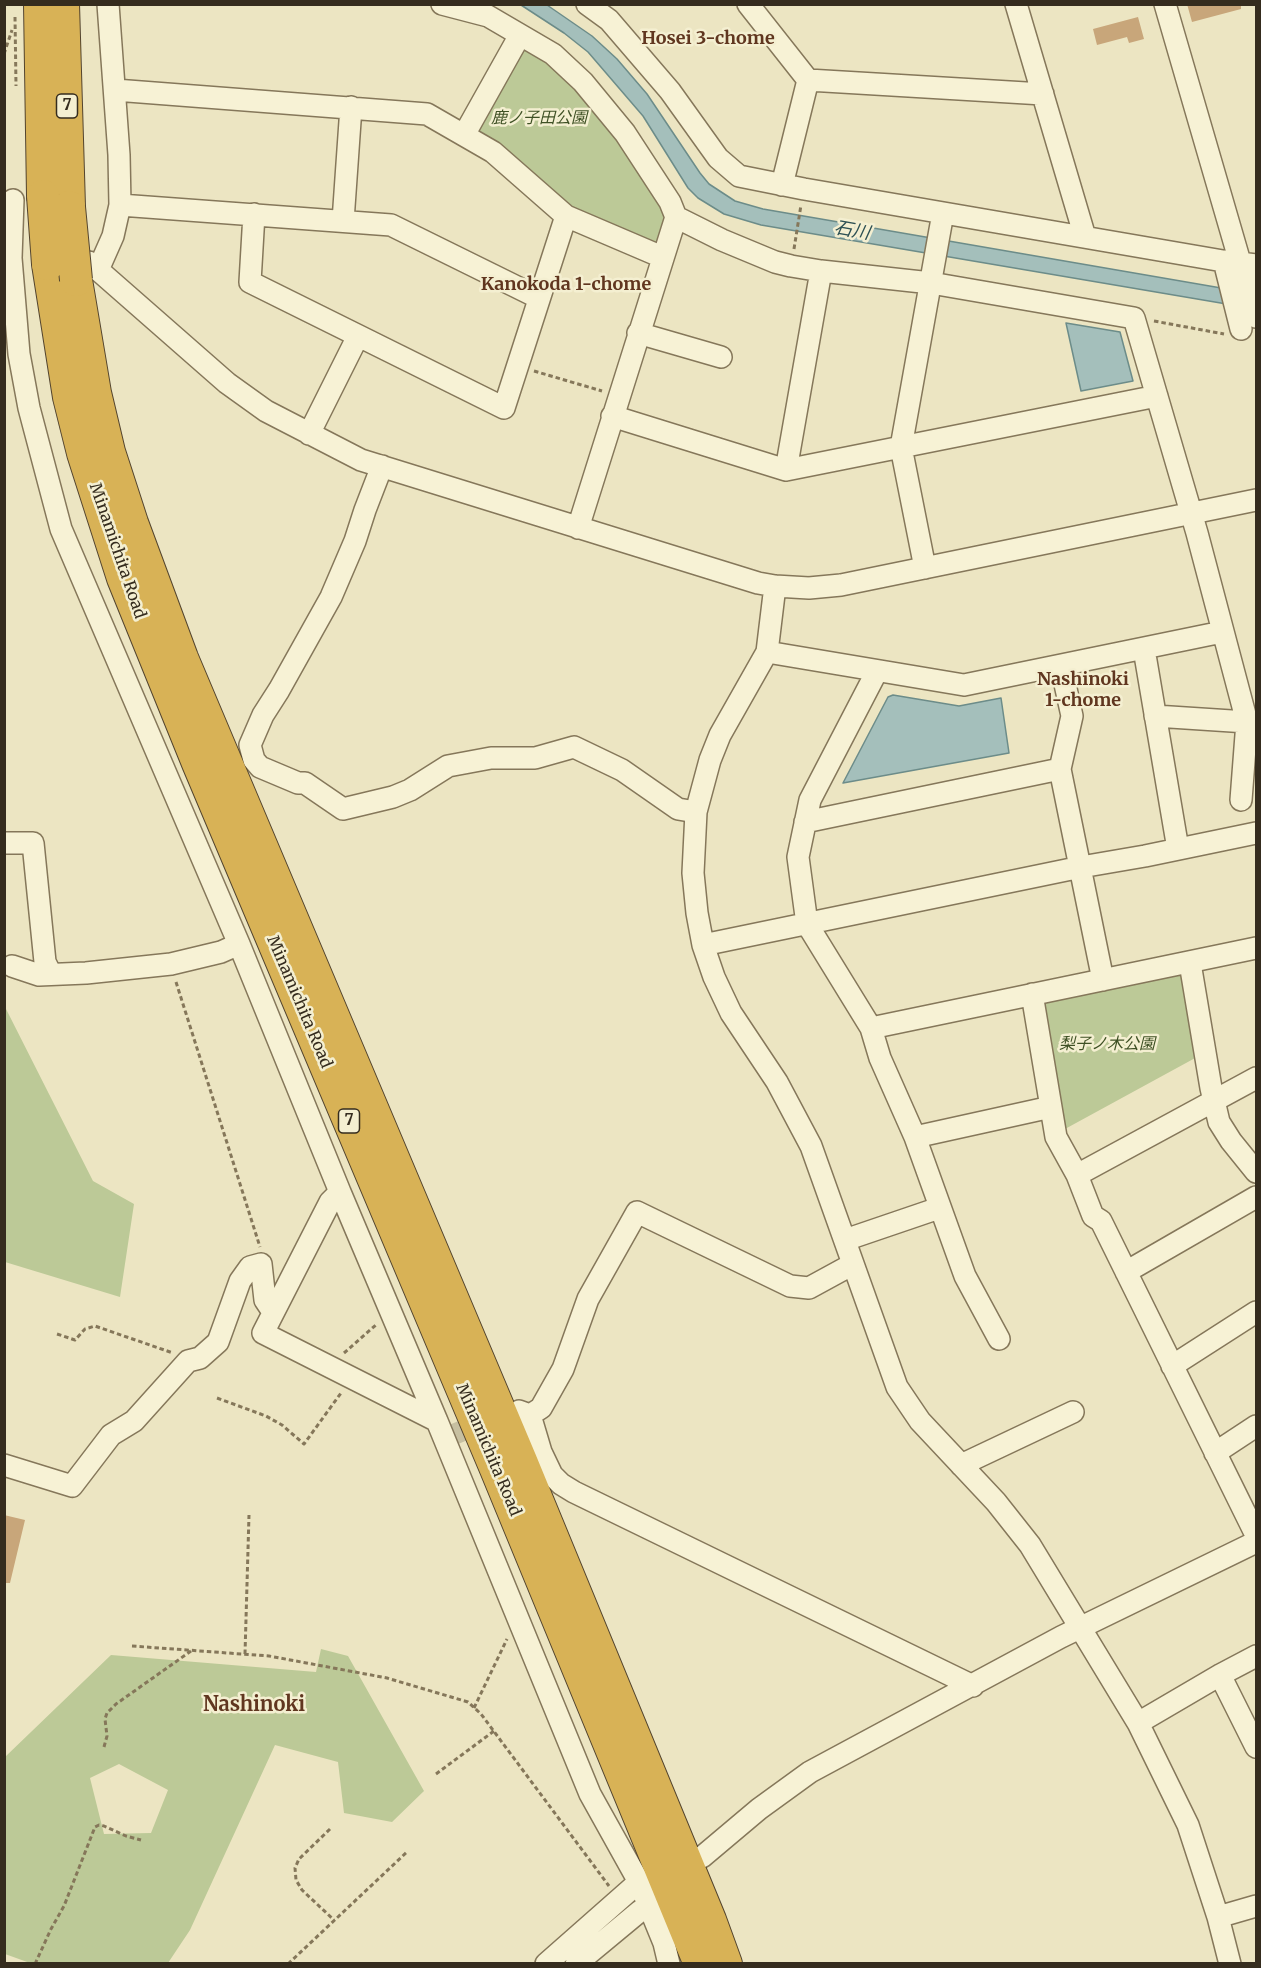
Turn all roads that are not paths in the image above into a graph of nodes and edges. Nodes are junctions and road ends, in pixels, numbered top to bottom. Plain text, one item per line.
1 (40, 4) edge
2 (63, 4) edge
3 (108, 4) edge
4 (442, 4) edge
5 (586, 4) edge
6 (748, 4) edge
7 (1016, 4) edge
8 (1165, 4) edge
9 (520, 35) junction
10 (807, 80) junction
11 (115, 90) junction
12 (1043, 94) junction
13 (351, 107) junction
14 (464, 135) junction
15 (782, 185) junction
16 (30, 200) edge
17 (120, 205) junction
18 (943, 213) junction
19 (254, 214) junction
20 (566, 216) junction
21 (676, 217) junction
22 (344, 221) junction
23 (1085, 237) junction
24 (662, 257) junction
25 (1241, 266) edge
26 (88, 271) junction
27 (821, 271) junction
28 (931, 280) junction
29 (539, 298) junction
30 (1244, 327) edge
31 (638, 333) junction
32 (358, 336) junction
33 (722, 357) dead end
34 (1157, 396) junction
35 (612, 416) junction
36 (309, 434) junction
37 (901, 447) junction
38 (382, 466) junction
39 (786, 470) junction
40 (1257, 500) edge
41 (1191, 514) junction
42 (578, 528) junction
43 (925, 568) junction
44 (775, 586) junction
45 (1222, 632) junction
46 (1144, 649) junction
47 (767, 652) junction
48 (1061, 666) junction
49 (877, 671) junction
50 (1155, 716) junction
51 (1247, 722) junction
52 (1060, 769) junction
53 (1241, 800) dead end
54 (696, 812) junction
55 (805, 822) junction
56 (1257, 833) edge
57 (4, 843) edge
58 (1178, 849) junction
59 (1081, 867) junction
60 (807, 924) junction
61 (239, 944) junction
62 (703, 945) junction
63 (1257, 948) edge
64 (1190, 963) junction
65 (12, 966) dead end
66 (51, 974) junction
67 (1103, 980) junction
68 (1032, 994) junction
69 (870, 1028) junction
70 (1257, 1078) edge
71 (1214, 1101) junction
72 (1051, 1107) junction
73 (915, 1137) junction
74 (1257, 1172) edge
75 (1077, 1175) junction
76 (340, 1192) junction
77 (1257, 1197) edge
78 (939, 1208) junction
79 (845, 1240) junction
80 (853, 1264) junction
81 (1126, 1272) junction
82 (273, 1312) junction
83 (1257, 1312) edge
84 (999, 1339) dead end
85 (1172, 1366) junction
86 (1058, 1411) dead end
87 (437, 1421) junction
88 (1257, 1426) edge
89 (1215, 1453) junction
90 (4, 1465) edge
91 (961, 1465) junction
92 (1257, 1535) edge
93 (1257, 1542) edge
94 (1081, 1627) junction
95 (1257, 1656) edge
96 (1220, 1675) junction
97 (973, 1686) junction
98 (1138, 1723) junction
99 (1255, 1739) edge
100 (702, 1857) dead end
101 (639, 1882) junction
102 (1257, 1906) edge
103 (640, 1911) dead end
104 (1218, 1917) junction
105 (546, 1964) edge
106 (576, 1964) edge
107 (669, 1964) edge
108 (700, 1964) edge
109 (726, 1964) edge
110 (1230, 1964) edge

1 - 16 highway, Minamichita Road / 7
2 - 16 highway, Minamichita Road / 7
3 - 11 street
4 - 9 street
5 - 15 street
6 - 10 street
7 - 12 street
8 - 25 street
9 - 14 street
9 - 21 street
10 - 12 street
10 - 15 street
11 - 13 street
11 - 17 street
12 - 23 street
13 - 14 street
13 - 22 street
14 - 20 street
15 - 18 street
16 - 26 highway, Minamichita Road / 7, bridge
16 - 61 street
16 - 108 highway, Minamichita Road / 7, bridge
17 - 19 street
17 - 26 street
18 - 23 street
18 - 28 street
19 - 22 street
19 - 32 street
20 - 24 street
20 - 29 street
21 - 24 street
21 - 27 street
22 - 29 street
23 - 25 street
24 - 31 street
25 - 30 street
26 - 36 street
26 - 109 highway, Minamichita Road / 7
27 - 28 street
27 - 39 street
28 - 34 street
28 - 37 street
29 - 32 street
31 - 33 street
31 - 35 street
32 - 36 street
34 - 37 street
34 - 41 street
35 - 39 street
35 - 42 street
36 - 38 street
37 - 39 street
37 - 43 street
38 - 42 street
38 - 54 street
40 - 41 street
41 - 43 street
41 - 45 street
42 - 44 street
43 - 44 street
44 - 47 street
45 - 46 street
45 - 51 street
46 - 48 street
46 - 50 street
47 - 49 street
47 - 54 street
48 - 49 street
48 - 52 street
49 - 55 street
50 - 51 street
50 - 58 street
51 - 53 street
52 - 55 street
52 - 59 street
54 - 62 street
55 - 60 street
56 - 58 street
57 - 66 street
58 - 59 street
59 - 60 street
59 - 67 street
60 - 62 street
60 - 69 street
61 - 66 street
61 - 76 street
62 - 79 street
63 - 64 street
64 - 67 street
64 - 71 street
65 - 66 street
67 - 68 street
68 - 69 street
68 - 72 street
69 - 73 street
70 - 71 street
71 - 74 street
71 - 75 street
72 - 73 street
72 - 75 street
73 - 78 street
75 - 81 street
76 - 82 street
76 - 87 street
77 - 81 street
78 - 79 street
78 - 84 street
79 - 80 street
80 - 91 street
80 - 97 street
81 - 85 street
82 - 87 street
82 - 90 street
83 - 85 street
85 - 89 street
86 - 91 street
87 - 101 street
88 - 89 street
89 - 92 street
91 - 94 street
93 - 94 street
94 - 97 street
94 - 98 street
95 - 96 street
96 - 98 street
96 - 99 street
97 - 100 street
98 - 104 street
101 - 105 street
101 - 107 street
102 - 104 street
103 - 106 street
104 - 110 street

